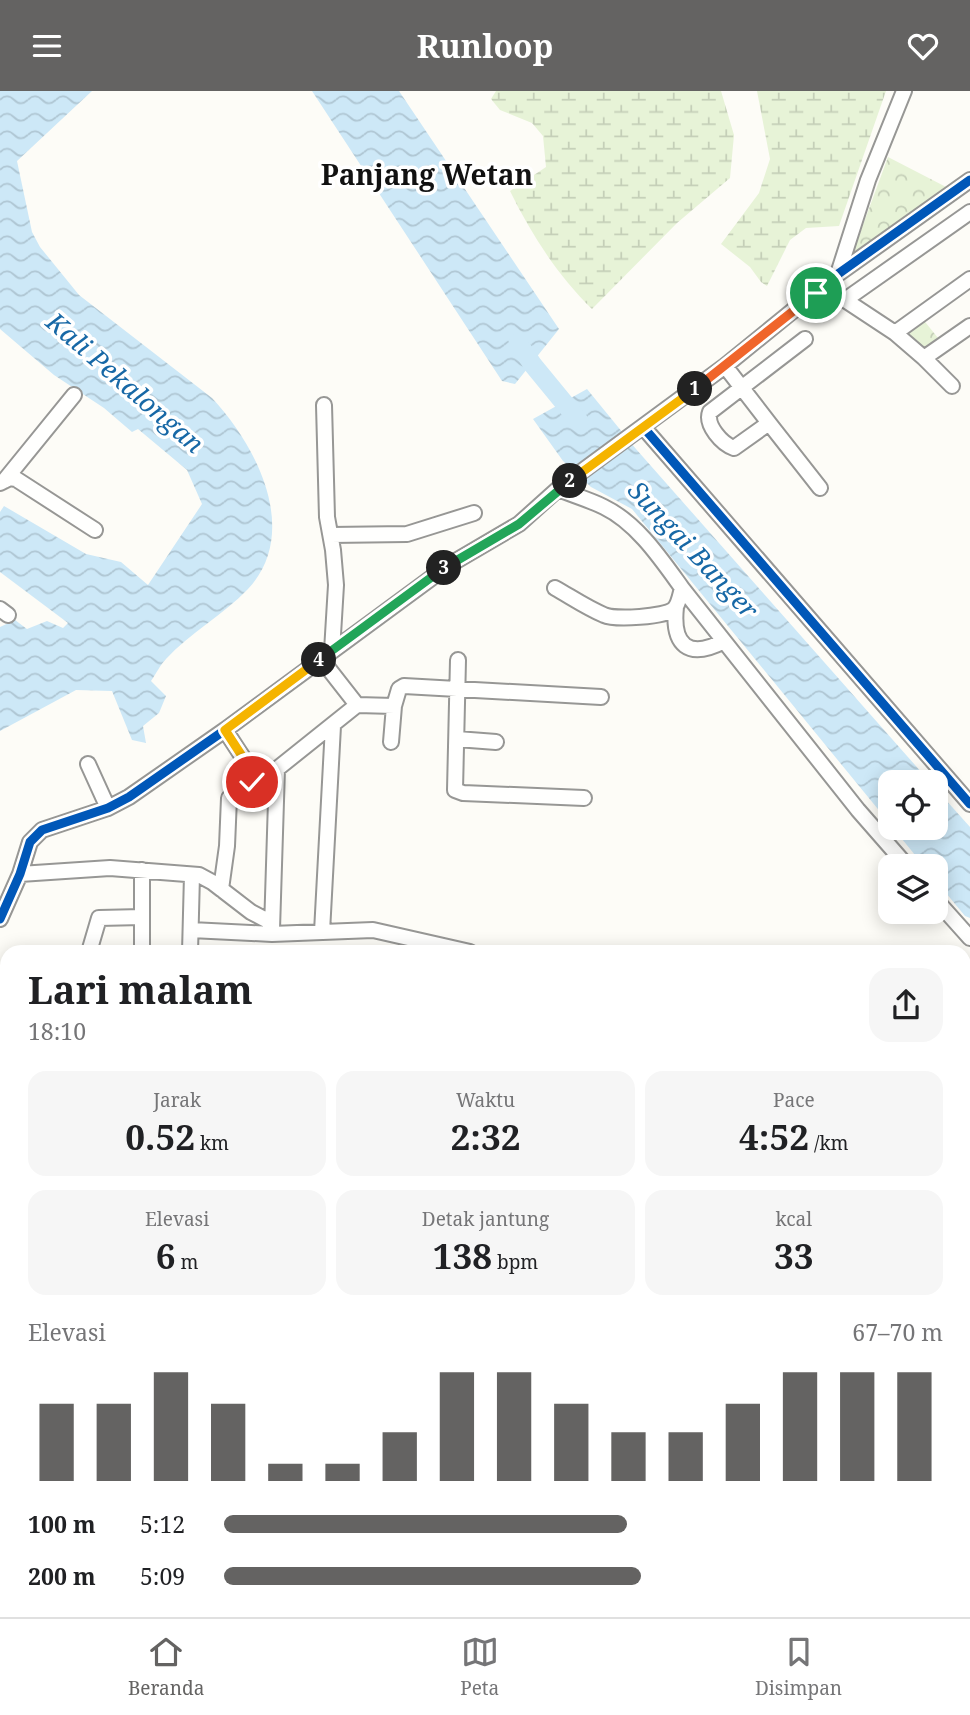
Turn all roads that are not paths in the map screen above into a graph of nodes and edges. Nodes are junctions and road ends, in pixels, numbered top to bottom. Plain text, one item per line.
1 (904, 91) edge
2 (970, 180) edge
3 (970, 212) edge
4 (838, 274) junction
5 (970, 279) edge
6 (816, 293) junction
7 (845, 300) junction
8 (970, 326) edge
9 (895, 333) junction
10 (805, 339) dead end
11 (924, 358) junction
12 (725, 366) junction
13 (952, 386) dead end
14 (741, 387) junction
15 (74, 395) dead end
16 (324, 405) dead end
17 (769, 423) junction
18 (638, 432) junction
19 (2, 482) edge
20 (564, 485) junction
21 (820, 488) dead end
22 (474, 513) dead end
23 (95, 530) dead end
24 (331, 535) junction
25 (555, 588) dead end
26 (682, 588) junction
27 (676, 607) junction
28 (724, 641) junction
29 (326, 655) junction
30 (458, 660) dead end
31 (458, 688) junction
32 (601, 697) dead end
33 (357, 705) junction
34 (394, 706) junction
35 (333, 726) junction
36 (225, 730) junction
37 (457, 739) junction
38 (391, 742) dead end
39 (496, 742) dead end
40 (88, 764) dead end
41 (276, 769) junction
42 (257, 779) junction
43 (584, 798) dead end
44 (970, 804) edge
45 (108, 809) junction
46 (896, 854) edge
47 (142, 870) junction
48 (20, 874) junction
49 (192, 874) junction
50 (221, 889) junction
51 (948, 913) edge
52 (0, 917) edge
53 (142, 917) junction
54 (272, 928) junction
55 (191, 930) junction
56 (321, 932) junction
57 (970, 938) edge
58 (91, 945) edge
59 (142, 945) edge
60 (190, 945) edge
61 (440, 945) edge

1 - 4 street
2 - 4 street
3 - 7 street
4 - 6 street
5 - 9 street
6 - 7 street
6 - 12 street
7 - 9 street
8 - 11 street
9 - 11 street
10 - 14 street
11 - 13 street
12 - 14 street
12 - 18 street
14 - 17 street
14 - 17 street
15 - 19 street
16 - 24 street
17 - 21 street
18 - 20 street
18 - 44 street
19 - 23 street
20 - 26 street
20 - 29 street
22 - 24 street
24 - 29 street
25 - 27 street
26 - 27 street
26 - 28 street
27 - 28 street
28 - 46 street
29 - 33 street
29 - 36 street
30 - 31 street
31 - 32 street
31 - 34 street
31 - 37 street
33 - 34 street
33 - 35 street
34 - 38 street
35 - 41 street
35 - 56 street
36 - 42 street
36 - 45 street
37 - 39 street
37 - 43 street
40 - 45 street
41 - 42 street
41 - 54 street
42 - 50 street
45 - 48 street
47 - 48 street
47 - 49 street
47 - 53 street
48 - 52 street
49 - 50 street
49 - 55 street
50 - 54 street
51 - 57 street
53 - 58 street
53 - 59 street
54 - 55 street
54 - 56 street
55 - 60 street
56 - 61 street

